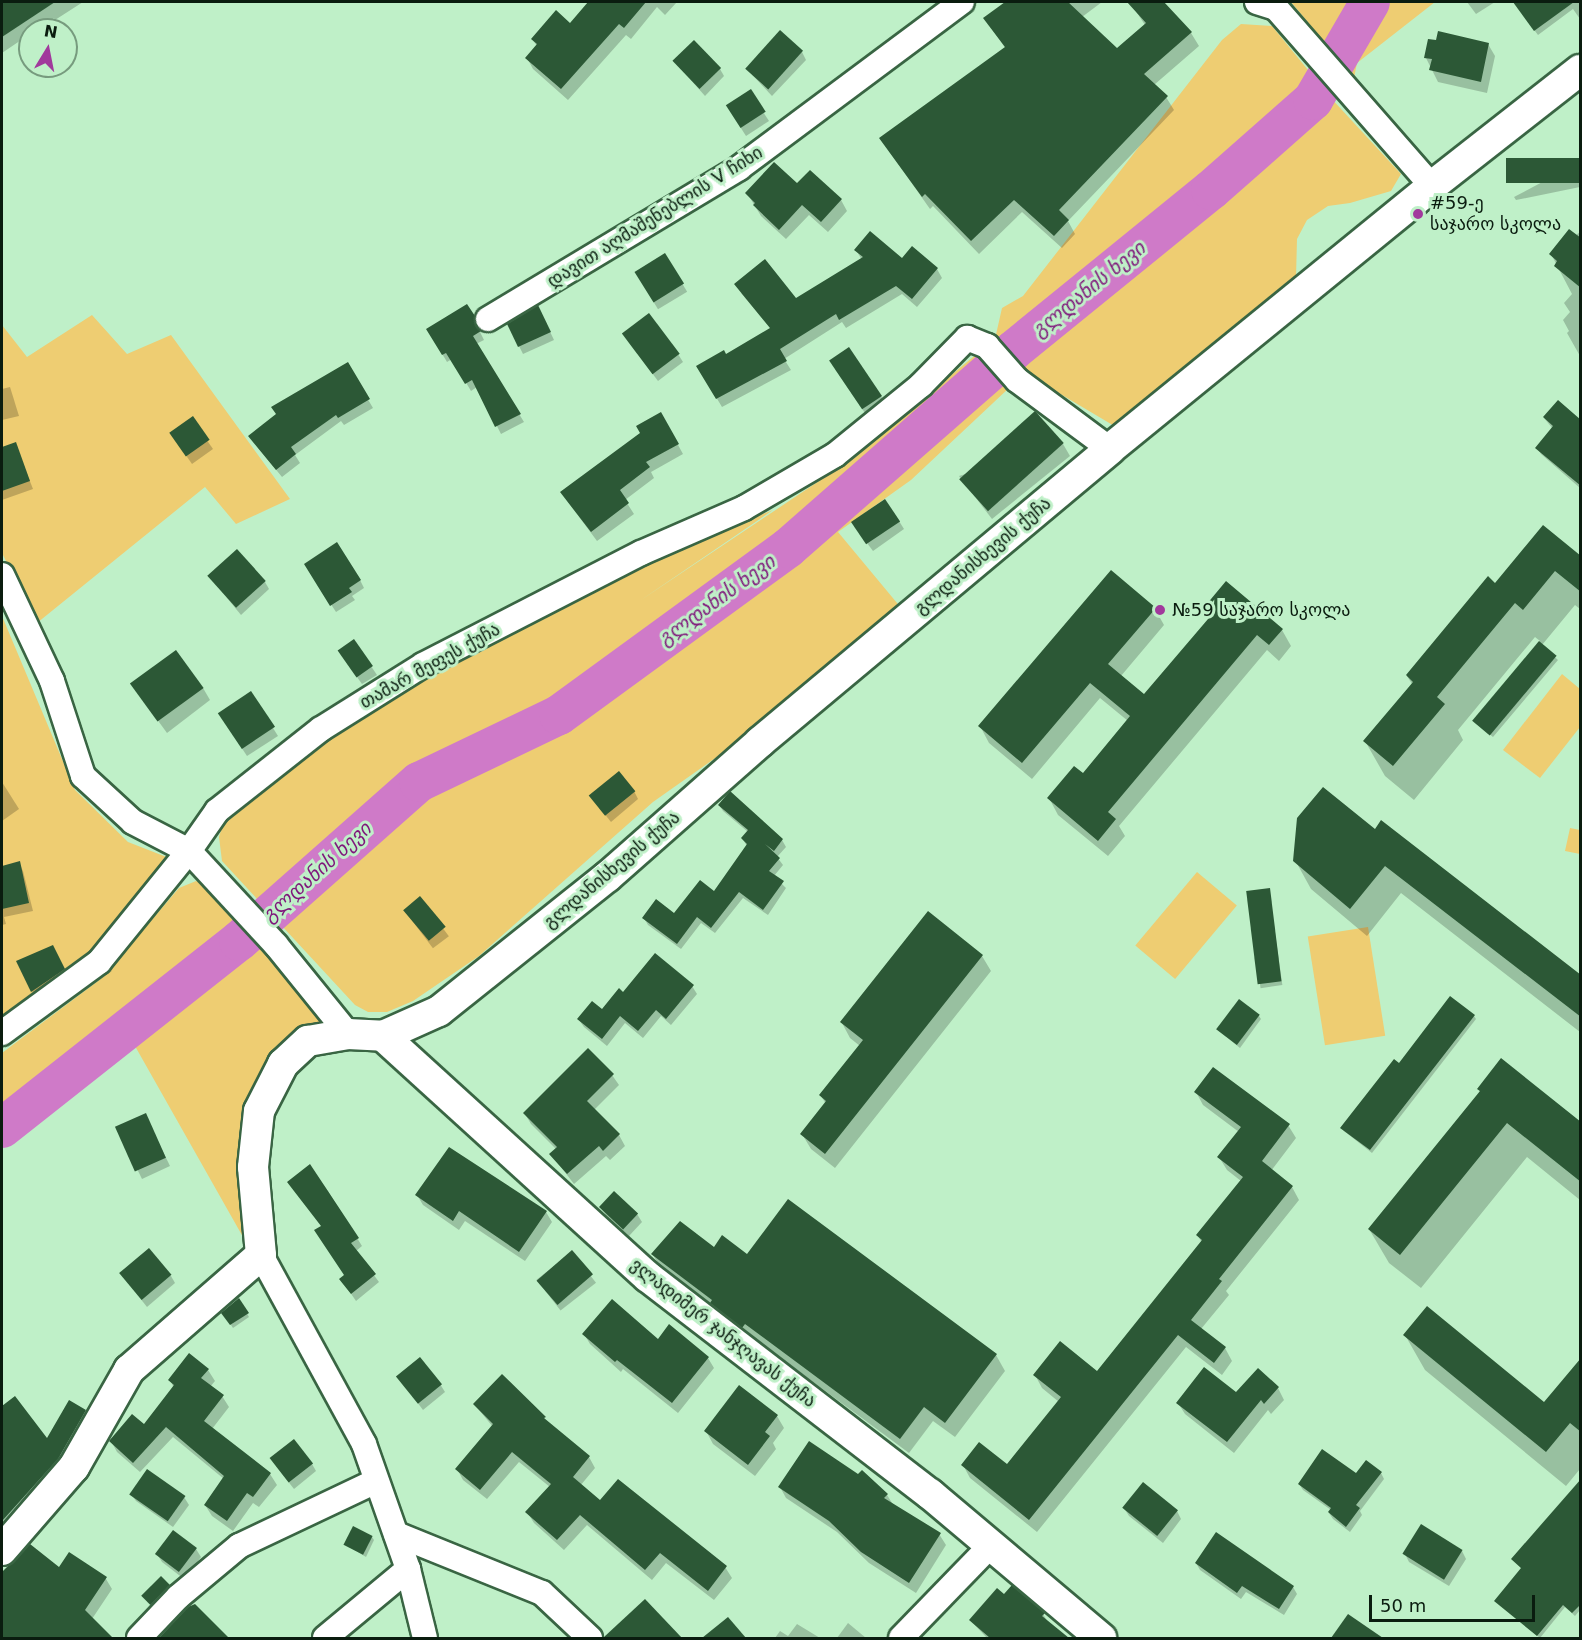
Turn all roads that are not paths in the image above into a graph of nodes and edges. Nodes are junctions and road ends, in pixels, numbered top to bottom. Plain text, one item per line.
1 (962, 2) edge
2 (1257, 2) edge
3 (1581, 70) edge
4 (1432, 186) junction
5 (488, 319) dead end
6 (1110, 449) junction
7 (2, 575) edge
8 (189, 851) junction
9 (2, 1033) edge
10 (348, 1034) junction
11 (383, 1036) junction
12 (261, 1255) junction
13 (376, 1481) junction
14 (396, 1534) junction
15 (991, 1545) junction
16 (2, 1550) edge
17 (408, 1569) junction
18 (139, 1638) edge
19 (325, 1638) edge
20 (425, 1638) edge
21 (590, 1638) edge
22 (901, 1638) edge
23 (1101, 1638) edge

1 - 5 street, დავით აღმაშენებლის V ჩიხი
2 - 4 street
3 - 4 street, გლდანისხევის ქუჩა
4 - 6 street, გლდანისხევის ქუჩა
6 - 8 street, თამარ მეფეს ქუჩა
6 - 11 street, გლდანისხევის ქუჩა
7 - 8 street
8 - 9 street
8 - 10 street
10 - 11 street
10 - 12 street
11 - 15 street, ვლადიმერ ჯანჯღავას ქუჩა
12 - 13 street
12 - 16 street
13 - 14 street
13 - 18 street
14 - 17 street
14 - 21 street
15 - 22 street
15 - 23 street, ვლადიმერ ჯანჯღავას ქუჩა
17 - 19 street
17 - 20 street

